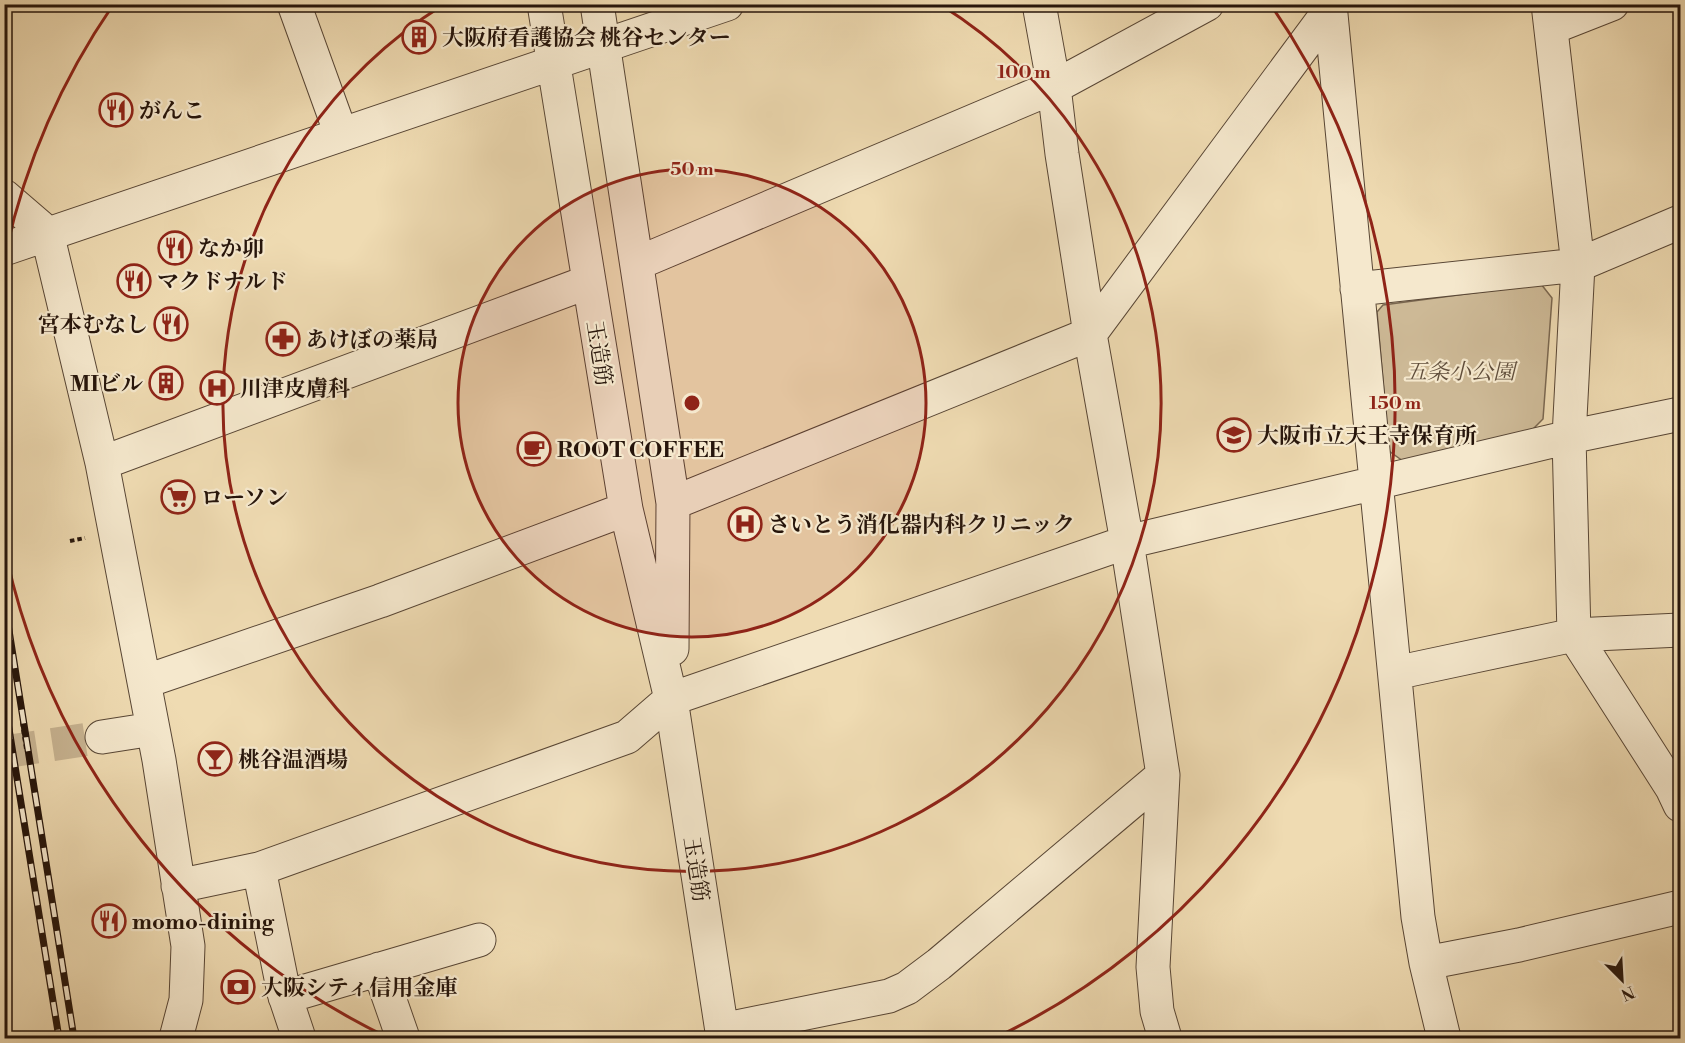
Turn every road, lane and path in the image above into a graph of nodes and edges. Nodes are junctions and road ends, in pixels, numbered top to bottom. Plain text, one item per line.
1 (294, 4) edge
2 (544, 4) edge
3 (597, 4) edge
4 (727, 4) edge
5 (1039, 4) edge
6 (1207, 4) edge
7 (1612, 4) edge
8 (1330, 7) edge
9 (1549, 16) edge
10 (604, 45) junction
11 (553, 62) junction
12 (1054, 87) junction
13 (341, 134) junction
14 (4, 196) edge
15 (1680, 222) edge
16 (48, 233) junction
17 (4, 249) edge
18 (638, 263) junction
19 (1578, 265) junction
20 (588, 282) junction
21 (1357, 289) junction
22 (1090, 334) junction
23 (1680, 414) edge
24 (1569, 437) junction
25 (102, 463) junction
26 (1376, 483) junction
27 (673, 503) junction
28 (626, 509) junction
29 (1127, 542) junction
30 (1680, 630) edge
31 (1574, 635) junction
32 (1395, 673) junction
33 (144, 682) junction
34 (672, 699) junction
35 (22, 722) dead end
36 (153, 729) junction
37 (102, 737) tunnel mouth
38 (26, 748) dead end
39 (1163, 775) junction
40 (1678, 792) edge
41 (259, 869) junction
42 (178, 886) junction
43 (1680, 907) edge
44 (479, 940) dead end
45 (1426, 963) junction
46 (379, 969) junction
47 (285, 997) junction
48 (1161, 1025) edge
49 (723, 1034) edge
50 (176, 1038) edge
51 (298, 1038) edge
52 (403, 1038) edge
53 (1444, 1038) edge

1 - 13 street
2 - 11 street, 玉造筋
3 - 10 street, 玉造筋
4 - 10 street
5 - 12 street
6 - 12 street
7 - 9 street
8 - 21 street
8 - 22 street
9 - 19 street
10 - 11 street
10 - 18 street, 玉造筋
11 - 13 street
11 - 20 street, 玉造筋
12 - 18 street
12 - 22 street
13 - 16 street
14 - 16 street
15 - 19 street
16 - 17 street
16 - 25 street
18 - 27 street, 玉造筋
19 - 21 street
19 - 24 street
20 - 25 street
20 - 28 street, 玉造筋
21 - 26 street
22 - 27 street
22 - 29 street
23 - 24 street
24 - 26 street
24 - 31 street
25 - 33 street
26 - 29 street
26 - 32 street
27 - 34 street, 玉造筋
28 - 33 street
28 - 34 street, 玉造筋
29 - 34 street
29 - 39 street
30 - 31 street
31 - 32 street
31 - 40 street
32 - 45 street
33 - 36 street
34 - 41 street
34 - 49 street, 玉造筋
35 - 38 path
36 - 37 street
36 - 42 street
39 - 48 street
39 - 49 street
41 - 42 street
41 - 47 street
42 - 50 street
43 - 45 street
44 - 46 street
45 - 53 street
46 - 47 street
46 - 52 street
47 - 51 street

